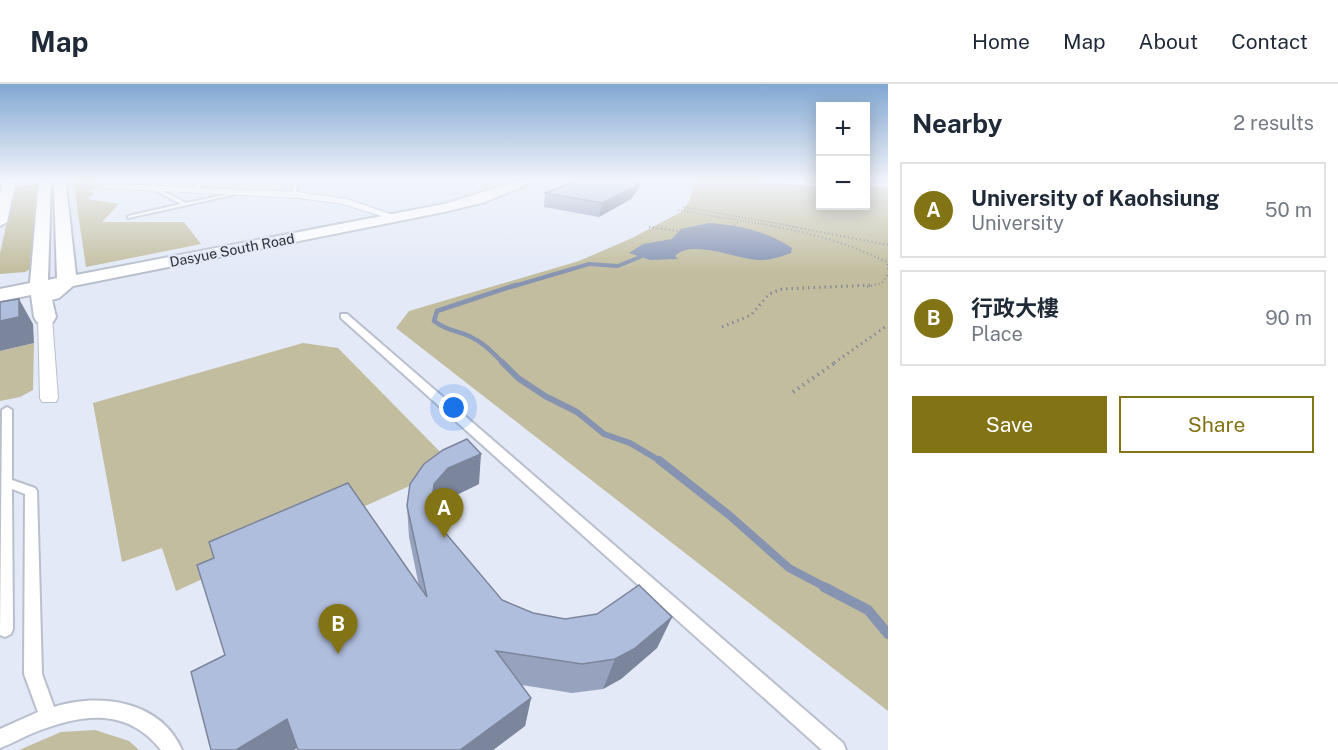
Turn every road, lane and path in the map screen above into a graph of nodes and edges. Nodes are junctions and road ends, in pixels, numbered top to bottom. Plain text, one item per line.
1 (44, 211) edge
2 (62, 211) edge
3 (158, 211) edge
4 (378, 211) edge
5 (415, 211) edge
6 (420, 211) edge
7 (683, 211) edge
8 (715, 211) edge
9 (395, 216) junction
10 (130, 217) dead end
11 (739, 222) junction
12 (648, 226) dead end
13 (888, 245) edge
14 (888, 269) edge
15 (888, 274) edge
16 (66, 279) junction
17 (0, 289) edge
18 (0, 295) edge
19 (42, 297) junction
20 (344, 316) dead end
21 (888, 325) edge
22 (722, 327) dead end
23 (793, 392) dead end
24 (49, 398) dead end
25 (7, 410) dead end
26 (4, 488) edge
27 (5, 629) dead end
28 (49, 717) junction
29 (0, 740) edge
30 (172, 750) edge
31 (836, 750) edge

1 - 19 street
2 - 16 street
3 - 10 lane
4 - 9 street
5 - 9 street, Dasyue South Road
6 - 9 street, Dasyue South Road
7 - 11 path
8 - 13 path
9 - 16 street, Dasyue South Road
11 - 12 path
11 - 14 path
15 - 22 path
16 - 19 street
17 - 19 street
18 - 19 street
19 - 24 street
20 - 31 lane
21 - 23 path
25 - 26 lane
26 - 27 lane
26 - 28 lane
28 - 29 lane
28 - 30 lane

